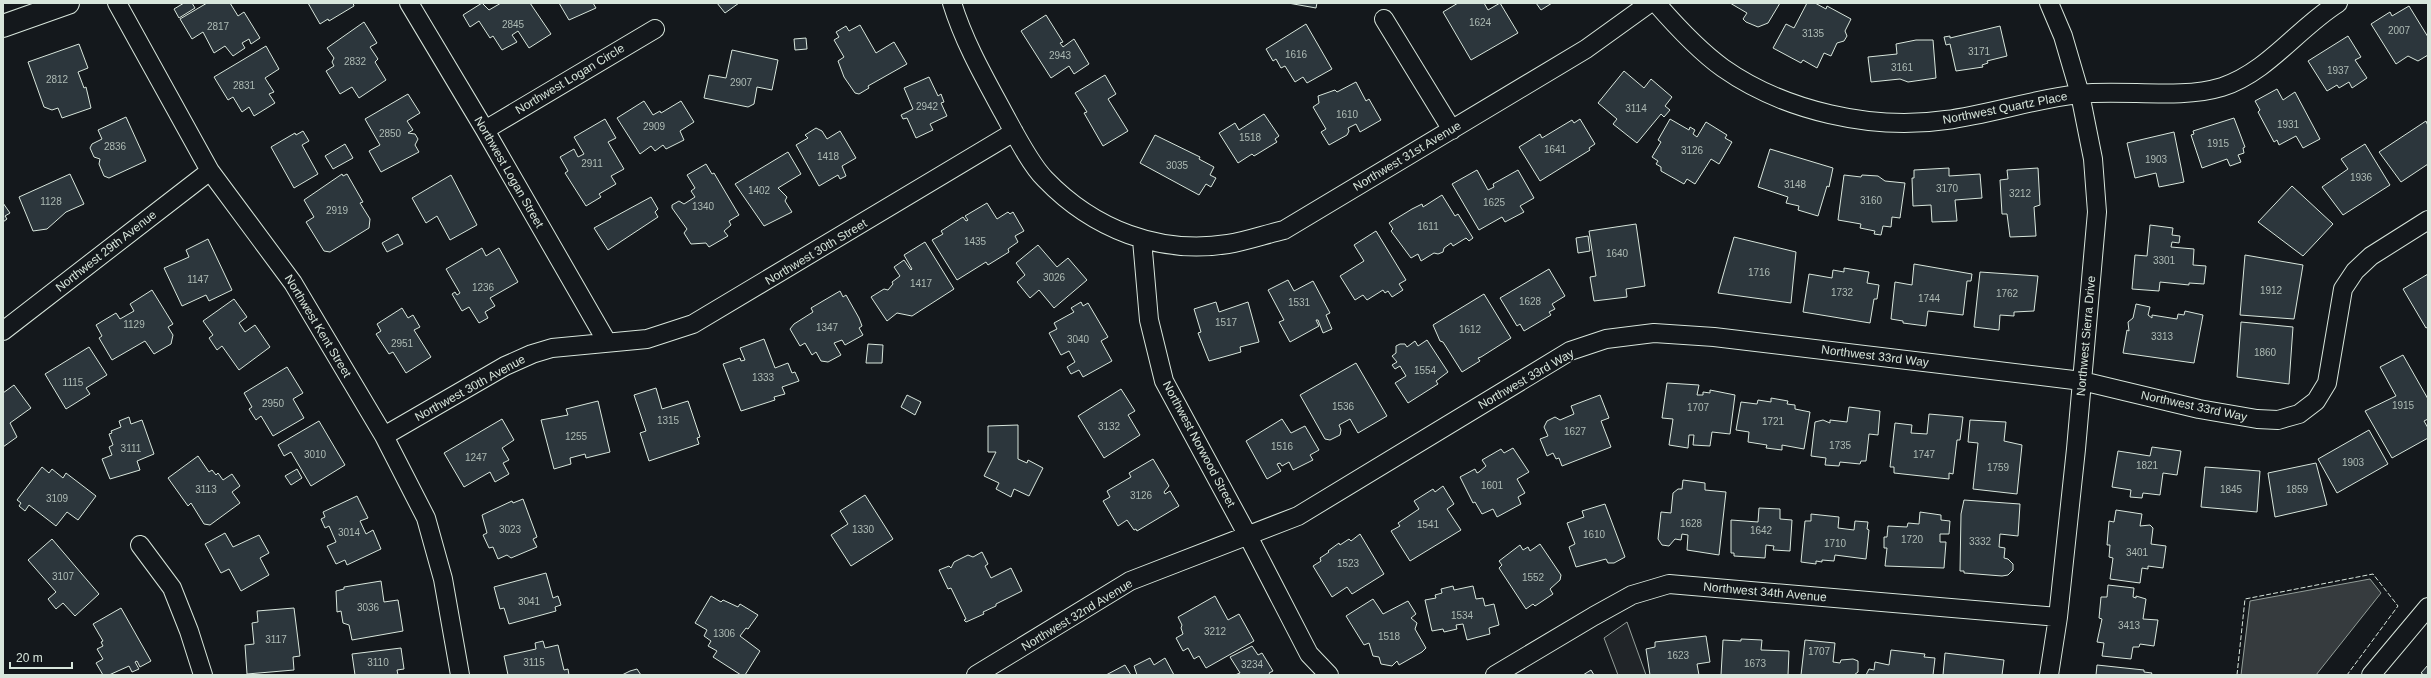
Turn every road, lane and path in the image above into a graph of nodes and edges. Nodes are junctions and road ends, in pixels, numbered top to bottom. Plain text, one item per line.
1 (68, 3) edge
2 (117, 3) edge
3 (409, 3) edge
4 (952, 3) edge
5 (1650, 3) edge
6 (1656, 3) edge
7 (2049, 3) edge
8 (2338, 3) edge
9 (1384, 19) dead end
10 (3, 26) edge
11 (655, 29) dead end
12 (2080, 94) junction
13 (485, 130) junction
14 (1452, 130) junction
15 (1014, 132) junction
16 (210, 171) junction
17 (2428, 220) edge
18 (1142, 240) junction
19 (3, 331) edge
20 (607, 342) junction
21 (2082, 380) junction
22 (384, 436) junction
23 (1248, 536) junction
24 (140, 545) dead end
25 (2428, 607) edge
26 (2058, 617) junction
27 (203, 675) edge
28 (460, 675) edge
29 (976, 675) edge
30 (1329, 675) edge
31 (1496, 675) edge
32 (2049, 675) edge
33 (2371, 675) edge

1 - 10 street
2 - 16 street, Northwest Kent Street
3 - 13 street, Northwest Logan Street
4 - 15 street
5 - 14 street, Northwest 31st Avenue
6 - 12 street, Northwest Quartz Place
7 - 12 street, Northwest Sierra Drive
8 - 12 street, Northwest Quartz Place
9 - 14 street
11 - 13 street, Northwest Logan Circle
12 - 21 street, Northwest Sierra Drive
13 - 20 street, Northwest Logan Street
14 - 18 street, Northwest 31st Avenue
15 - 18 street
15 - 20 street, Northwest 30th Street
16 - 19 street, Northwest 29th Avenue
16 - 22 street, Northwest Kent Street
17 - 21 street, Northwest 33rd Way
18 - 23 street, Northwest Norwood Street
20 - 22 street, Northwest 30th Avenue
21 - 23 street, Northwest 33rd Way
21 - 26 street, Northwest Sierra Drive
22 - 28 street, Northwest Kent Street
23 - 29 street, Northwest 32nd Avenue
23 - 30 street, Northwest Norwood Street
24 - 27 street
25 - 33 street
26 - 31 street, Northwest 34th Avenue
26 - 32 street, Northwest Sierra Drive

